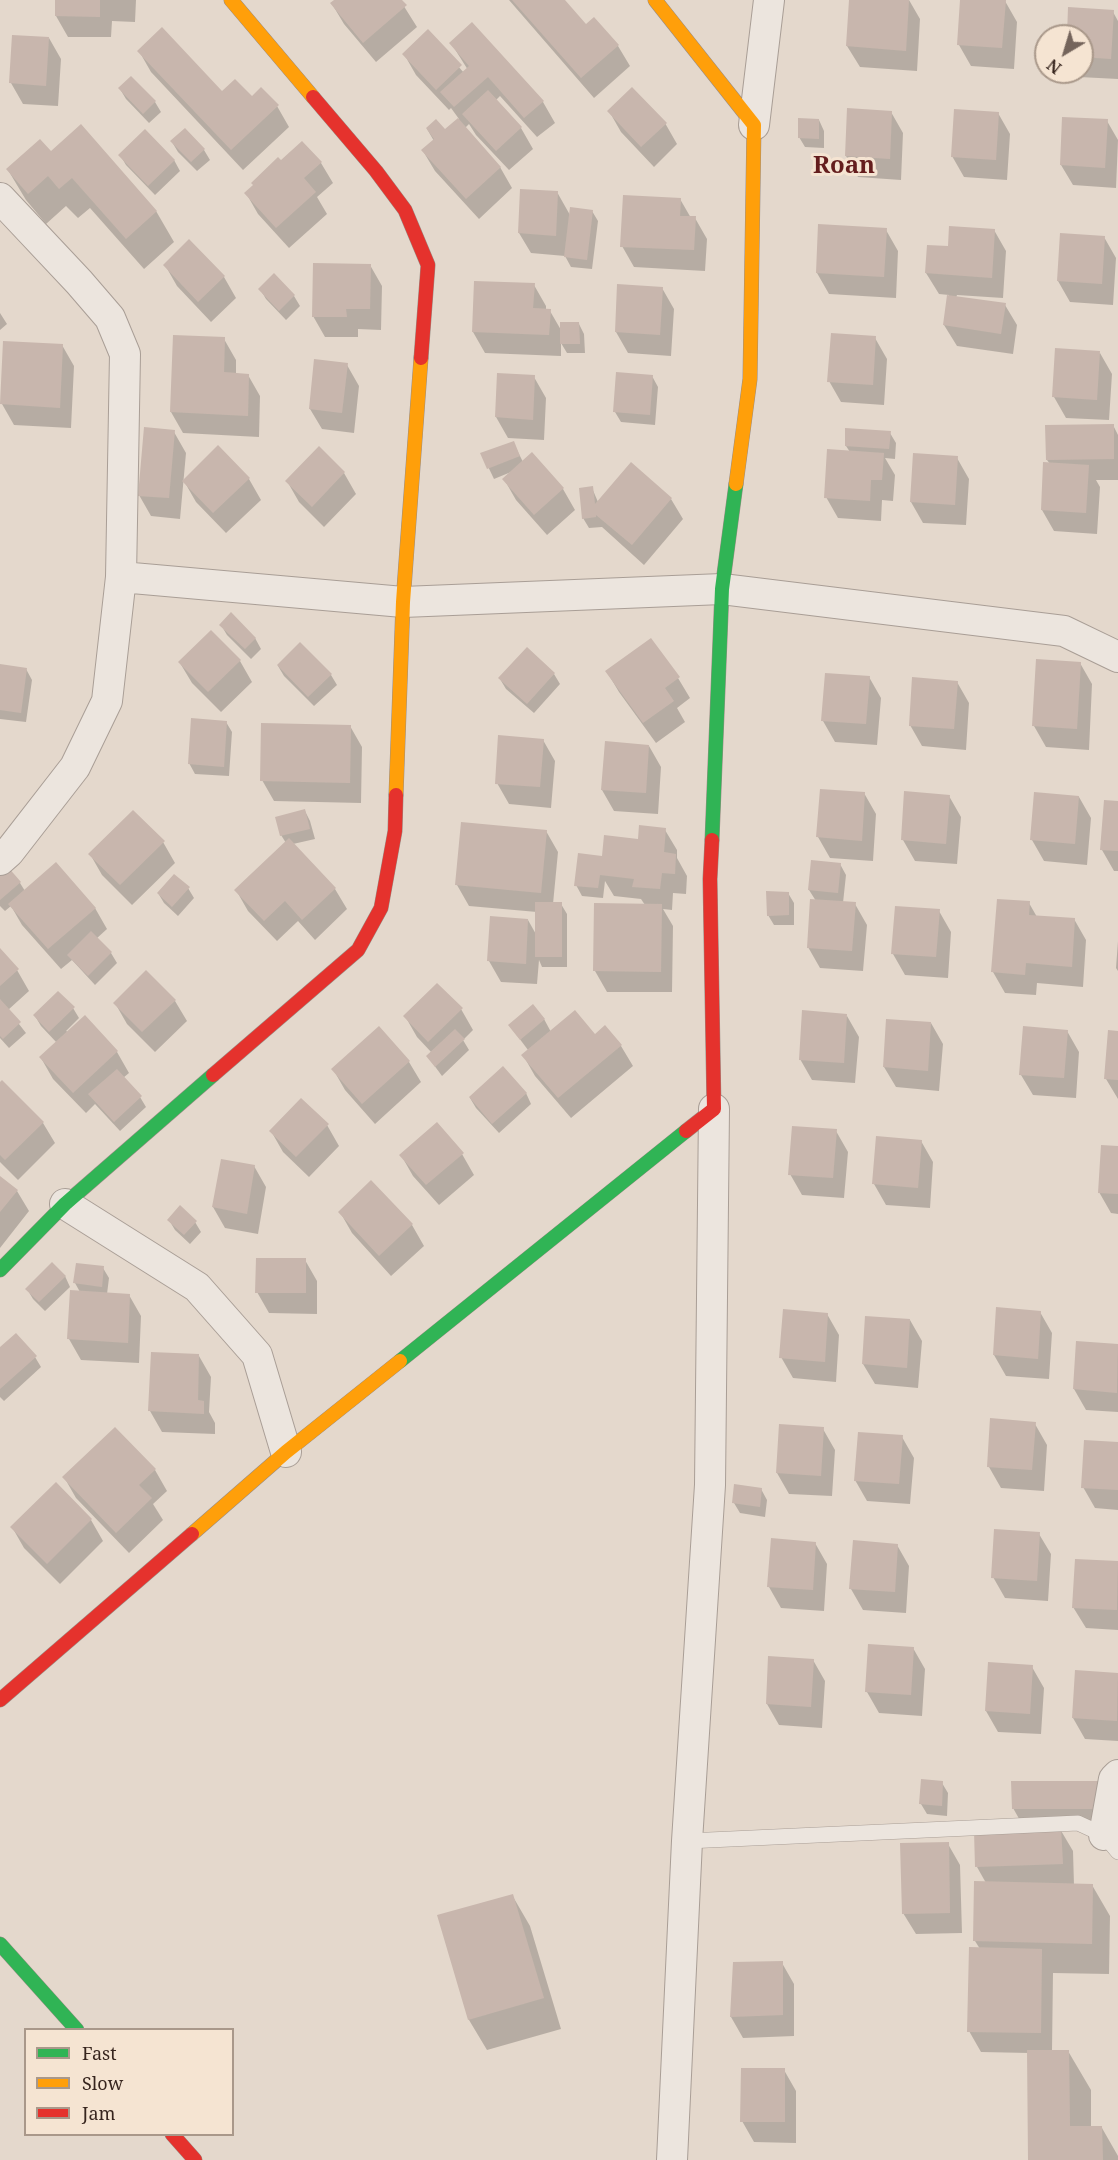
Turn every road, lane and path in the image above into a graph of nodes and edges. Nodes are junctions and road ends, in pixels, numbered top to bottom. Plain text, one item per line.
1 (231, 0) edge
2 (655, 0) edge
3 (769, 0) edge
4 (754, 125) junction
5 (0, 198) edge
6 (120, 577) junction
7 (722, 589) junction
8 (403, 602) junction
9 (1118, 657) edge
10 (0, 860) edge
11 (714, 1109) junction
12 (65, 1204) junction
13 (0, 1270) edge
14 (286, 1452) junction
15 (0, 1700) edge
16 (1118, 1775) edge
17 (687, 1841) junction
18 (1111, 1844) edge
19 (0, 1944) edge
20 (75, 2028) edge
21 (174, 2136) edge
22 (195, 2160) edge
23 (672, 2160) edge

1 - 8 street
2 - 4 street
3 - 4 street
4 - 7 street
5 - 6 street
6 - 8 street
6 - 10 street
7 - 8 street
7 - 9 street
7 - 11 street
8 - 12 street
11 - 14 street
11 - 17 street
12 - 13 street
12 - 14 street
14 - 15 street
16 - 18 street
17 - 18 lane
17 - 23 street
19 - 20 street
21 - 22 street

